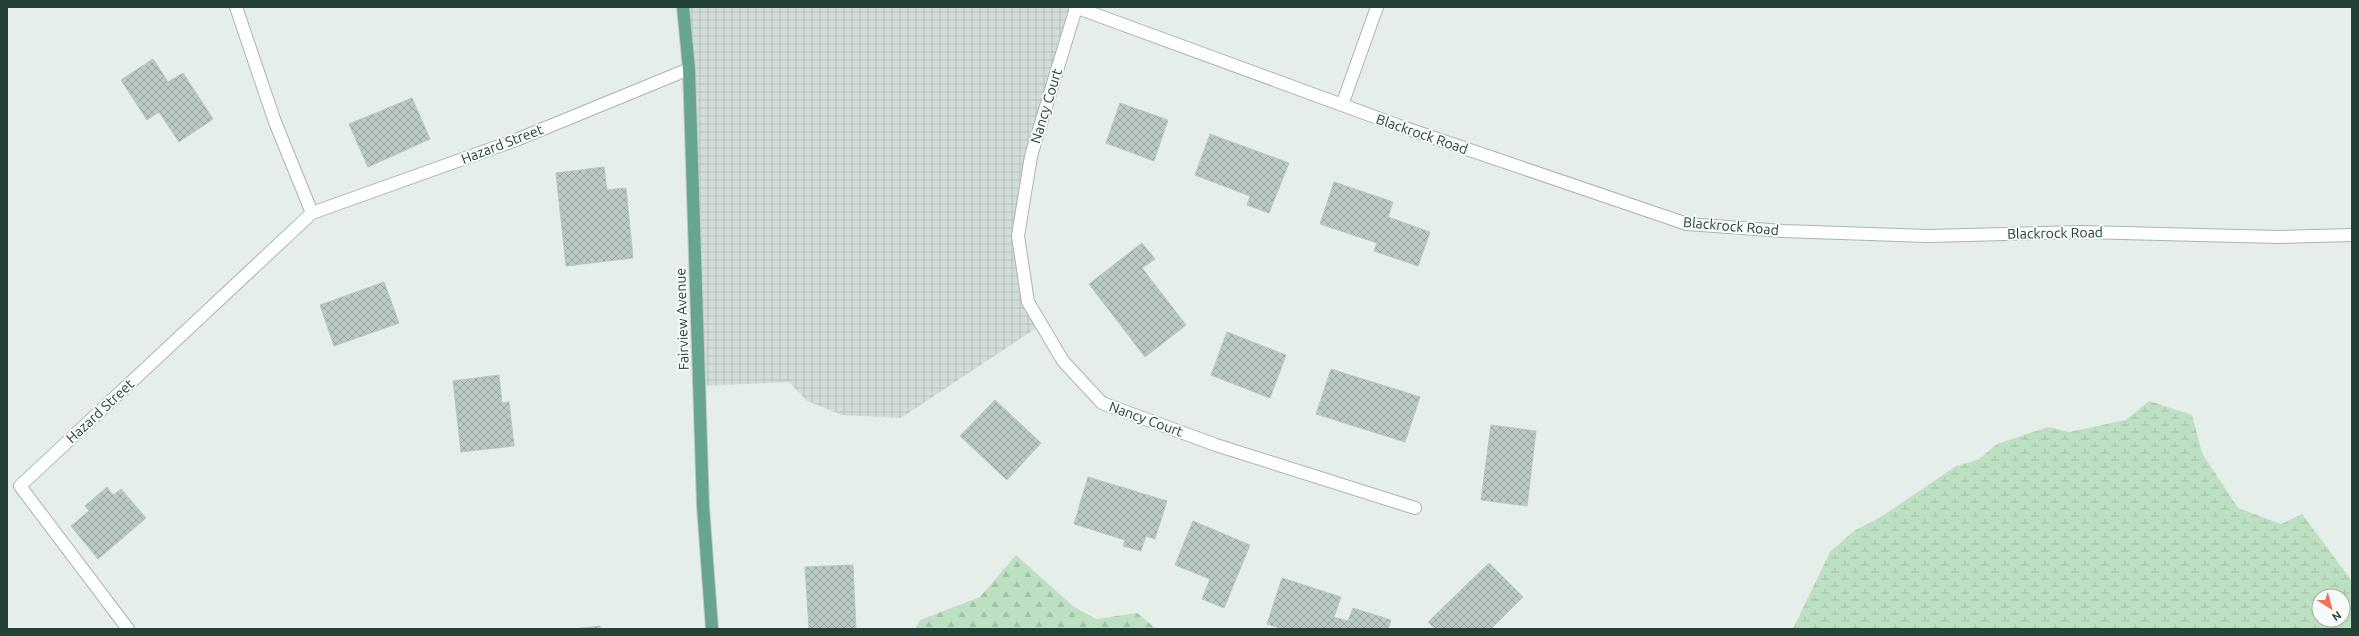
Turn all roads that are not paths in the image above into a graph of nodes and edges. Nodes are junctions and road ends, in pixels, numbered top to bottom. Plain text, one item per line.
1 (236, 7) edge
2 (683, 7) edge
3 (1076, 7) edge
4 (1377, 7) edge
5 (689, 69) junction
6 (1342, 105) junction
7 (312, 213) junction
8 (2352, 236) edge
9 (1415, 508) dead end
10 (128, 629) edge
11 (712, 629) edge

1 - 7 street
2 - 5 main road, Fairview Avenue
3 - 6 street, Blackrock Road
3 - 9 street, Nancy Court
4 - 6 street
5 - 7 street, Hazard Street
5 - 11 main road, Fairview Avenue
6 - 8 street, Blackrock Road
7 - 10 street, Hazard Street

